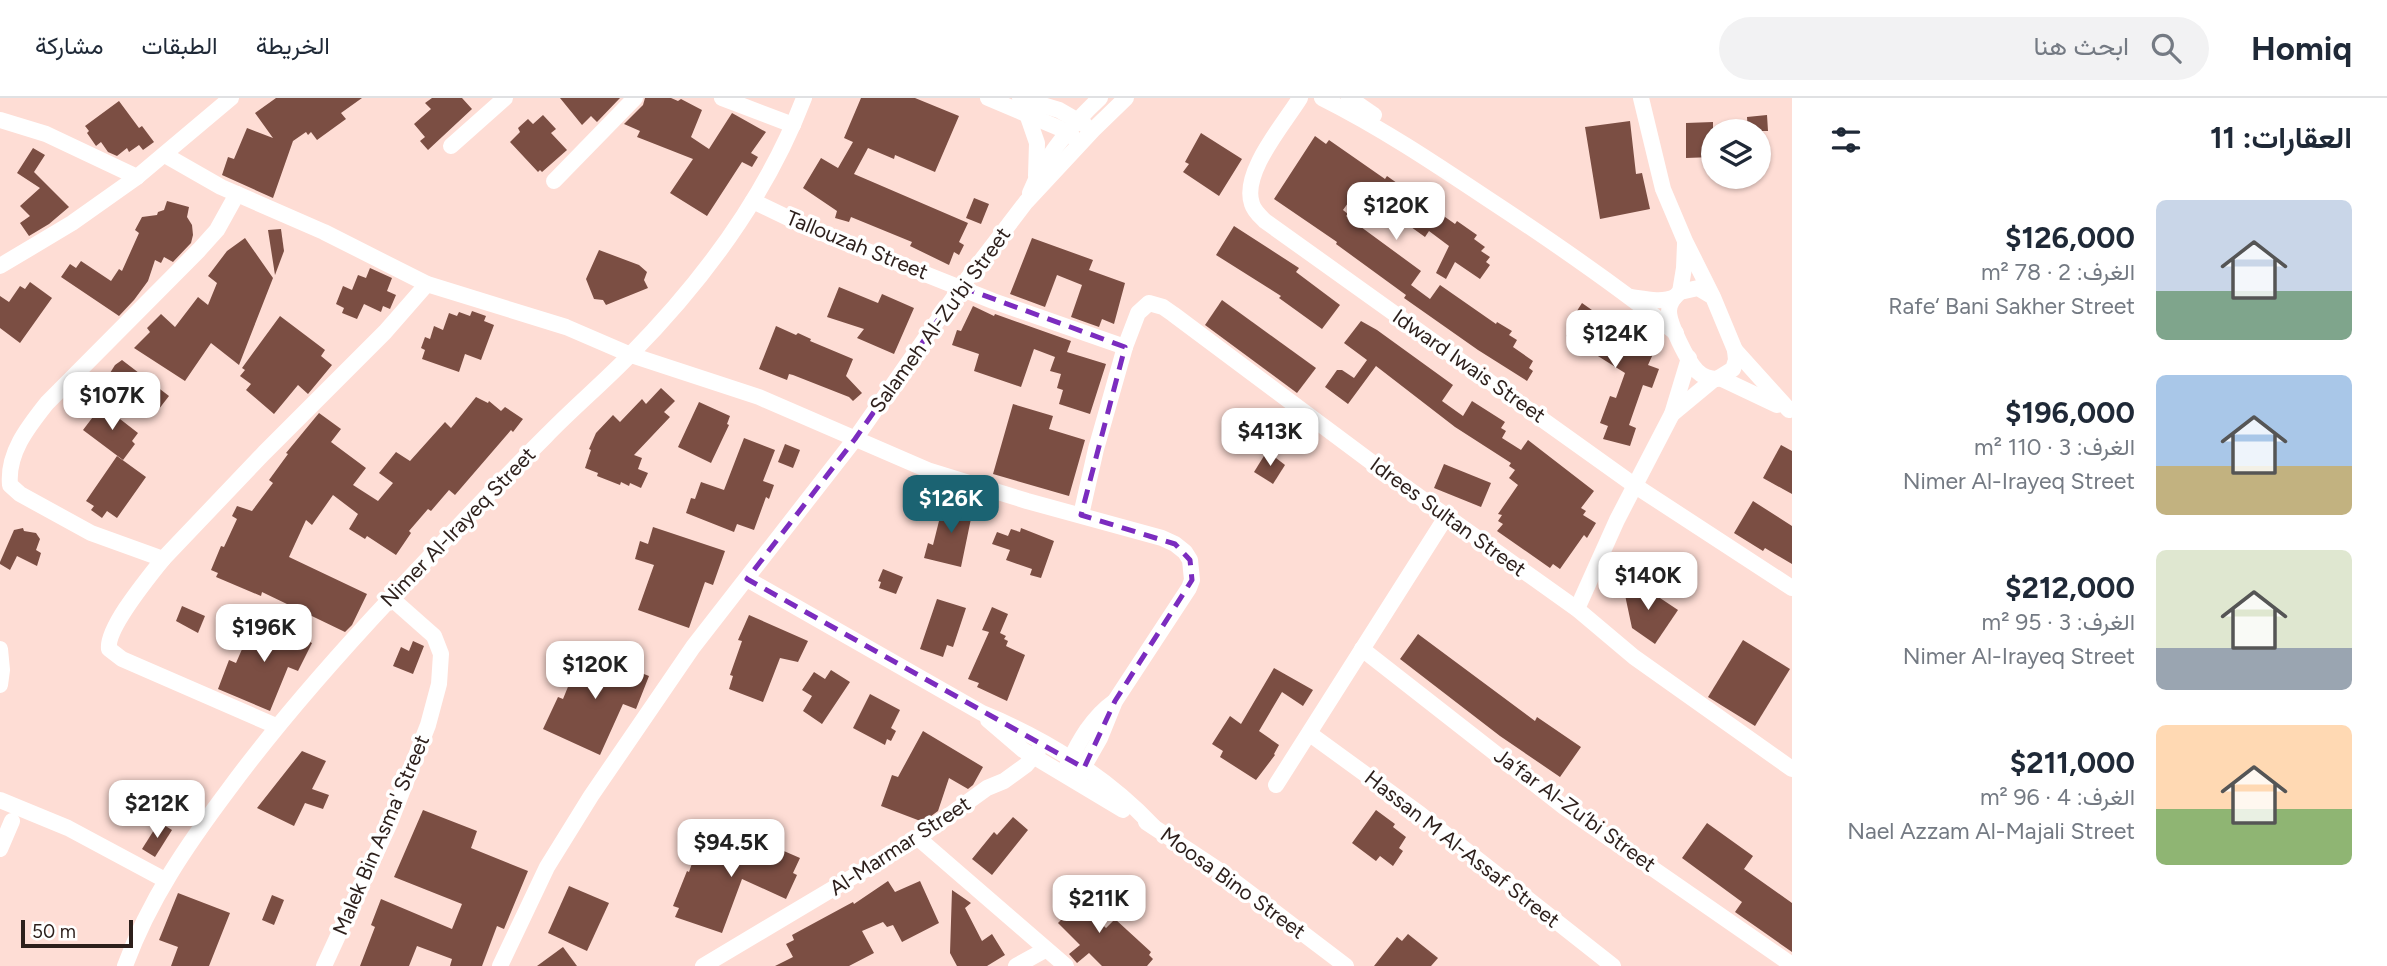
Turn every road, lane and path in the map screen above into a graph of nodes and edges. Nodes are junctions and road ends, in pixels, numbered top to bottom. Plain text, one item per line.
1 (231, 98) edge
2 (505, 98) edge
3 (635, 98) edge
4 (722, 98) edge
5 (988, 98) edge
6 (1065, 98) edge
7 (1100, 98) edge
8 (1126, 98) edge
9 (1300, 98) edge
10 (1322, 98) edge
11 (1349, 98) edge
12 (1641, 98) edge
13 (805, 99) edge
14 (1026, 105) edge
15 (0, 120) edge
16 (793, 125) junction
17 (1072, 126) junction
18 (1093, 130) junction
19 (1081, 142) junction
20 (451, 146) dead end
21 (1412, 150) junction
22 (165, 155) junction
23 (137, 177) junction
24 (1036, 178) junction
25 (554, 181) dead end
26 (237, 194) junction
27 (753, 201) junction
28 (1026, 202) junction
29 (1685, 241) junction
30 (0, 266) edge
31 (427, 284) junction
32 (961, 288) junction
33 (1677, 295) junction
34 (1631, 297) junction
35 (1713, 297) junction
36 (1676, 333) junction
37 (1125, 347) junction
38 (1735, 350) junction
39 (631, 355) junction
40 (1689, 358) junction
41 (1717, 379) junction
42 (1791, 411) edge
43 (1672, 414) junction
44 (855, 439) junction
45 (1634, 485) junction
46 (1081, 515) junction
47 (1446, 517) junction
48 (163, 559) junction
49 (747, 579) junction
50 (1792, 588) edge
51 (391, 598) junction
52 (1577, 609) junction
53 (0, 649) edge
54 (1362, 649) junction
55 (0, 685) edge
56 (276, 726) junction
57 (1310, 734) junction
58 (1034, 747) junction
59 (1792, 769) edge
60 (1074, 770) junction
61 (1276, 785) dead end
62 (0, 800) edge
63 (12, 821) dead end
64 (918, 838) junction
65 (0, 849) edge
66 (165, 880) junction
67 (1045, 950) junction
68 (1792, 965) edge
69 (125, 966) edge
70 (324, 966) edge
71 (500, 966) edge
72 (703, 966) edge
73 (1016, 966) edge
74 (1066, 966) edge
75 (1346, 966) edge
76 (1613, 966) edge

1 - 22 street
2 - 20 street
3 - 25 street
4 - 16 street
5 - 14 street
6 - 14 street
7 - 17 street, Salameh Al-Zu‘bi Street
8 - 18 street, Salameh Al-Zu‘bi Street
9 - 45 street, Idward Iwais Street
10 - 21 street
11 - 21 street
12 - 29 street
13 - 16 street, Nimer Al-Irayeq Street
14 - 17 street
14 - 24 street
15 - 23 street
16 - 27 street, Nimer Al-Irayeq Street
17 - 18 street
17 - 19 street
17 - 24 street, Salameh Al-Zu‘bi Street
18 - 19 street, Salameh Al-Zu‘bi Street
19 - 28 street, Salameh Al-Zu‘bi Street
21 - 34 street
22 - 23 street
22 - 26 street
23 - 30 street
24 - 28 street, Salameh Al-Zu‘bi Street
26 - 31 street
26 - 48 street
27 - 32 street, Tallouzah Street
27 - 39 street, Nimer Al-Irayeq Street
28 - 32 street, Salameh Al-Zu‘bi Street
29 - 33 street
29 - 35 street
31 - 39 street
31 - 48 street
32 - 37 street, Tallouzah Street
32 - 44 street, Salameh Al-Zu‘bi Street
33 - 34 street
33 - 35 street
33 - 36 street
34 - 36 street
35 - 38 street
36 - 40 street
37 - 46 street, Idrees Sultan Street
37 - 47 street, Idrees Sultan Street
38 - 41 street
38 - 42 street
39 - 44 street
39 - 51 street, Nimer Al-Irayeq Street
40 - 41 street
40 - 43 street
41 - 42 street
41 - 43 street
43 - 45 street
44 - 46 street
44 - 49 street, Salameh Al-Zu‘bi Street
45 - 50 street, Idward Iwais Street
45 - 52 street
46 - 60 street
47 - 52 street, Idrees Sultan Street
47 - 54 street
48 - 56 street
49 - 58 street, Moosa Bino Street
49 - 71 street, Salameh Al-Zu‘bi Street
51 - 56 street, Nimer Al-Irayeq Street
51 - 70 street, Malek Bin Asma' Street
52 - 59 street, Idrees Sultan Street
53 - 55 street
54 - 57 street
54 - 68 street, Ja‘far Al-Zu‘bi Street
56 - 66 street, Nimer Al-Irayeq Street
57 - 61 street
57 - 76 street, Hassan M Al-Assaf Street
58 - 60 street, Moosa Bino Street
58 - 64 street, Al-Marmar Street
60 - 75 street, Moosa Bino Street
62 - 66 street
63 - 65 street
64 - 67 street
64 - 72 street, Al-Marmar Street
66 - 69 street, Nimer Al-Irayeq Street
67 - 73 street
67 - 74 street

